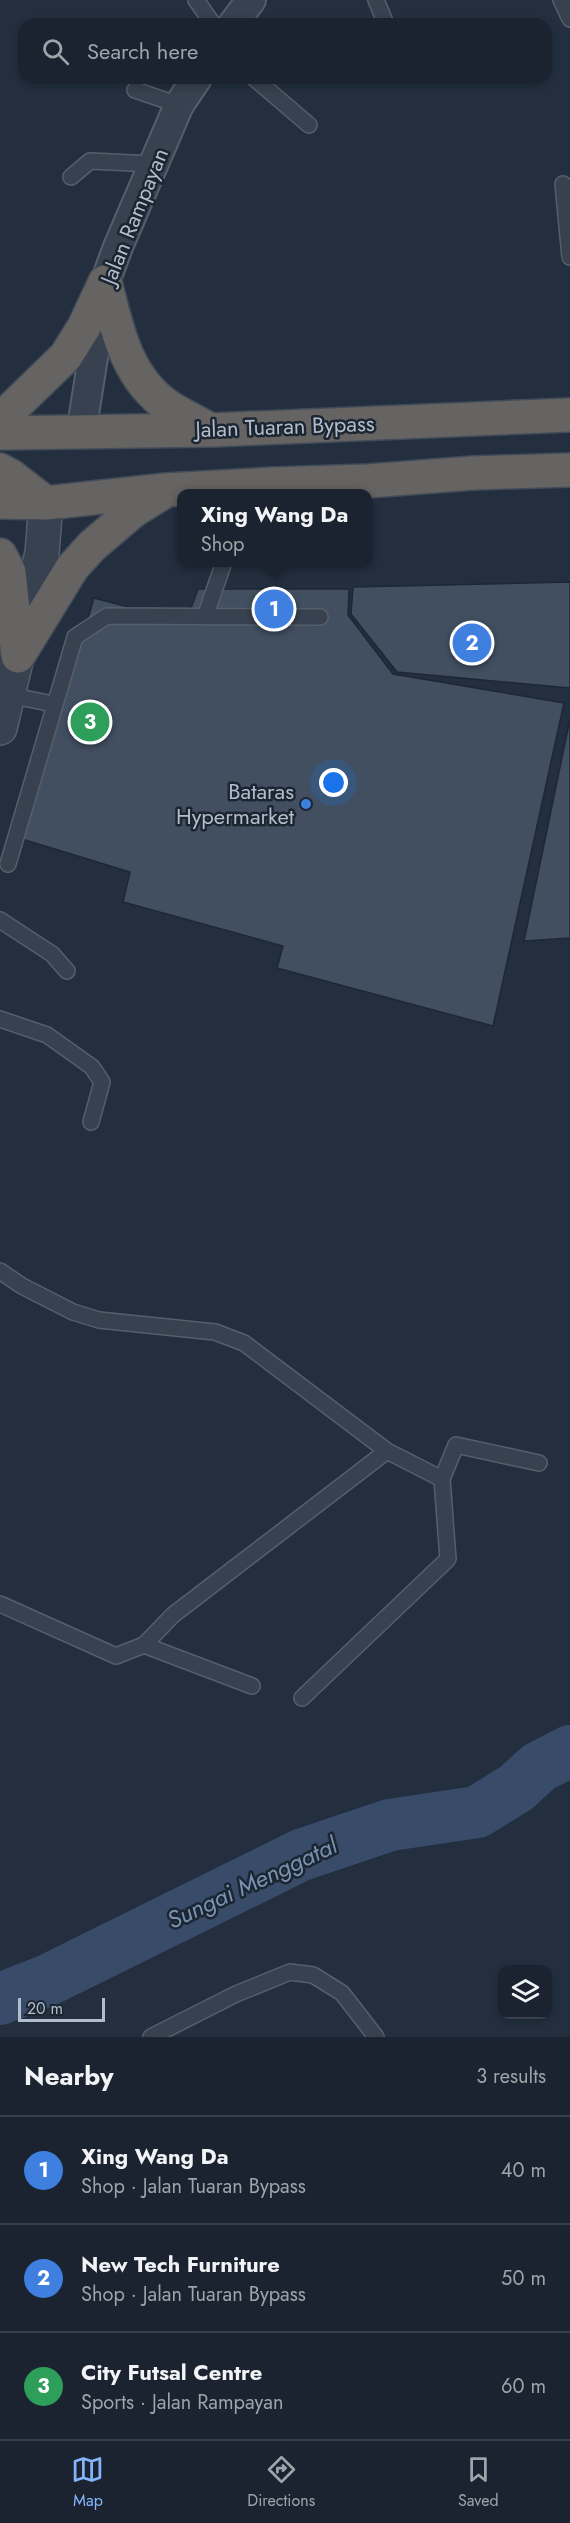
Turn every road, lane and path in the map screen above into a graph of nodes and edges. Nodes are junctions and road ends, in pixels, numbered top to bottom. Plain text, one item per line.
1 (196, 0) edge
2 (251, 0) edge
3 (376, 0) edge
4 (561, 0) edge
5 (209, 18) edge
6 (238, 18) edge
7 (384, 18) edge
8 (570, 19) edge
9 (193, 84) edge
10 (261, 84) edge
11 (135, 90) dead end
12 (179, 105) junction
13 (309, 125) dead end
14 (154, 164) junction
15 (71, 177) dead end
16 (562, 184) dead end
17 (570, 256) edge
18 (105, 282) junction
19 (570, 414) edge
20 (0, 420) edge
21 (211, 430) junction
22 (0, 433) edge
23 (81, 433) junction
24 (0, 470) edge
25 (570, 470) edge
26 (269, 489) edge
27 (166, 490) junction
28 (177, 490) edge
29 (0, 502) edge
30 (46, 502) junction
31 (0, 555) edge
32 (222, 567) edge
33 (205, 616) junction
34 (320, 616) dead end
35 (18, 656) junction
36 (9, 695) junction
37 (53, 704) junction
38 (0, 728) edge
39 (6, 842) edge
40 (8, 864) dead end
41 (0, 920) edge
42 (67, 971) dead end
43 (0, 1019) edge
44 (91, 1122) dead end
45 (0, 1271) edge
46 (387, 1451) junction
47 (539, 1463) dead end
48 (442, 1479) junction
49 (0, 1604) edge
50 (144, 1645) junction
51 (252, 1686) dead end
52 (302, 1698) dead end
53 (151, 2037) edge
54 (376, 2037) edge

1 - 5 lane
2 - 6 street
3 - 7 lane
4 - 8 lane
9 - 12 street, Jalan Rampayan
10 - 13 lane
11 - 12 lane
12 - 14 street, Jalan Rampayan
14 - 15 lane
14 - 18 street, Jalan Rampayan
16 - 17 lane
18 - 20 highway
18 - 21 highway
18 - 23 street, Jalan Rampayan
19 - 21 highway, Jalan Tuaran Bypass
21 - 23 highway, Jalan Tuaran Bypass
22 - 23 highway, Jalan Tuaran Bypass
24 - 30 highway
25 - 26 highway
27 - 28 highway
27 - 30 highway
27 - 35 highway
29 - 30 highway
30 - 35 street
31 - 35 highway
32 - 33 lane
33 - 34 lane
33 - 37 lane
35 - 36 street
36 - 37 lane
36 - 38 street
37 - 39 lane
39 - 40 lane
41 - 42 lane
43 - 44 lane
45 - 46 lane
46 - 48 lane
46 - 50 lane
47 - 48 lane
48 - 52 lane
49 - 50 lane
50 - 51 lane
53 - 54 lane

